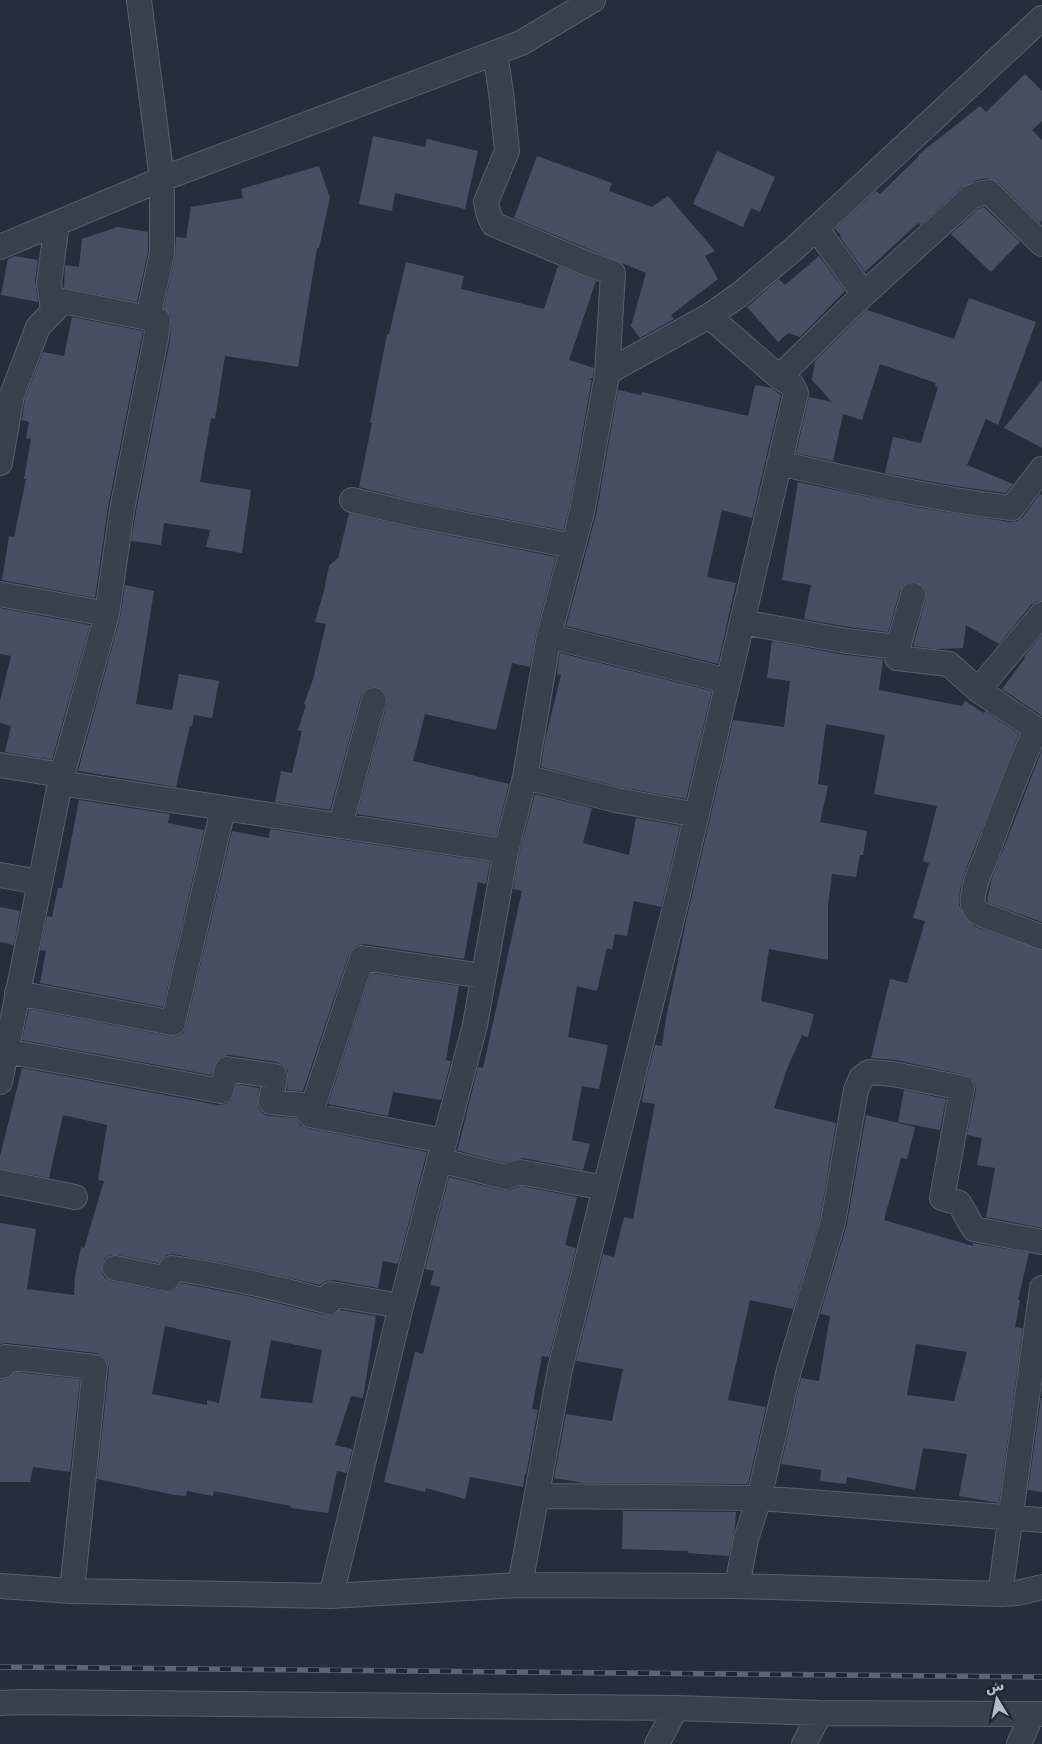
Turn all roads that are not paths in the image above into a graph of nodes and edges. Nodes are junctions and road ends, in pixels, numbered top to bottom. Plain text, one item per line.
1 (139, 0) edge
2 (593, 0) edge
3 (1042, 18) edge
4 (495, 53) junction
5 (162, 179) junction
6 (57, 223) junction
7 (816, 228) junction
8 (1042, 244) edge
9 (0, 247) edge
10 (864, 294) junction
11 (53, 310) junction
12 (709, 316) junction
13 (148, 318) junction
14 (607, 375) junction
15 (779, 377) junction
16 (0, 463) edge
17 (779, 463) junction
18 (1042, 469) edge
19 (352, 500) dead end
20 (573, 546) junction
21 (0, 594) edge
22 (913, 595) dead end
23 (107, 614) junction
24 (1042, 614) edge
25 (742, 622) junction
26 (549, 636) junction
27 (898, 647) junction
28 (728, 681) junction
29 (978, 690) junction
30 (374, 700) dead end
31 (1039, 726) edge
32 (0, 765) edge
33 (524, 777) junction
34 (61, 779) junction
35 (224, 809) junction
36 (697, 815) junction
37 (340, 826) junction
38 (506, 851) junction
39 (0, 875) edge
40 (40, 882) junction
41 (1042, 937) edge
42 (484, 976) junction
43 (17, 993) junction
44 (6, 1052) junction
45 (0, 1082) edge
46 (313, 1106) junction
47 (442, 1151) junction
48 (0, 1182) edge
49 (605, 1188) junction
50 (75, 1197) dead end
51 (1042, 1242) edge
52 (115, 1268) dead end
53 (1042, 1288) edge
54 (401, 1306) junction
55 (1040, 1318) edge
56 (0, 1366) edge
57 (537, 1496) junction
58 (759, 1498) junction
59 (1011, 1518) junction
60 (1042, 1520) edge
61 (520, 1585) junction
62 (0, 1586) edge
63 (737, 1586) junction
64 (1042, 1587) edge
65 (72, 1591) junction
66 (1000, 1594) junction
67 (331, 1596) junction
68 (0, 1703) edge
69 (676, 1708) junction
70 (820, 1713) junction
71 (1037, 1714) edge
72 (657, 1744) edge
73 (804, 1744) edge
74 (1019, 1744) edge

1 - 5 street
2 - 4 street
3 - 7 street
4 - 5 street
4 - 14 street
5 - 6 street
5 - 13 street
6 - 9 street
6 - 11 street
7 - 10 street
7 - 12 street
8 - 10 street
10 - 15 street
11 - 13 street
11 - 16 street
12 - 14 street
12 - 15 street
13 - 23 street
14 - 20 street
15 - 17 street
17 - 18 street
17 - 25 street
19 - 20 street
20 - 26 street
21 - 23 street
22 - 27 street
23 - 34 street
24 - 29 street
25 - 27 street
25 - 28 street
26 - 28 street
26 - 33 street
27 - 29 street
28 - 36 street
29 - 31 street
30 - 37 street
31 - 41 street
32 - 34 street
33 - 36 street
33 - 38 street
34 - 35 street
34 - 40 street
35 - 37 street
35 - 43 street
36 - 49 street
37 - 38 street
38 - 42 street
39 - 40 street
40 - 43 street
42 - 46 street
42 - 47 street
43 - 44 street
44 - 45 street
44 - 46 street
46 - 47 street
47 - 49 street
47 - 54 street
48 - 50 street
49 - 57 street
51 - 58 street
52 - 54 street
53 - 55 street
54 - 67 street
55 - 59 street
56 - 65 street
57 - 58 street
57 - 61 street
58 - 59 street
58 - 63 street
59 - 60 street
59 - 66 street
61 - 63 street
61 - 67 street
62 - 65 street
63 - 66 street
64 - 66 street
65 - 67 street
68 - 69 street
69 - 70 street
69 - 72 street
70 - 71 street
70 - 73 street
71 - 74 street

